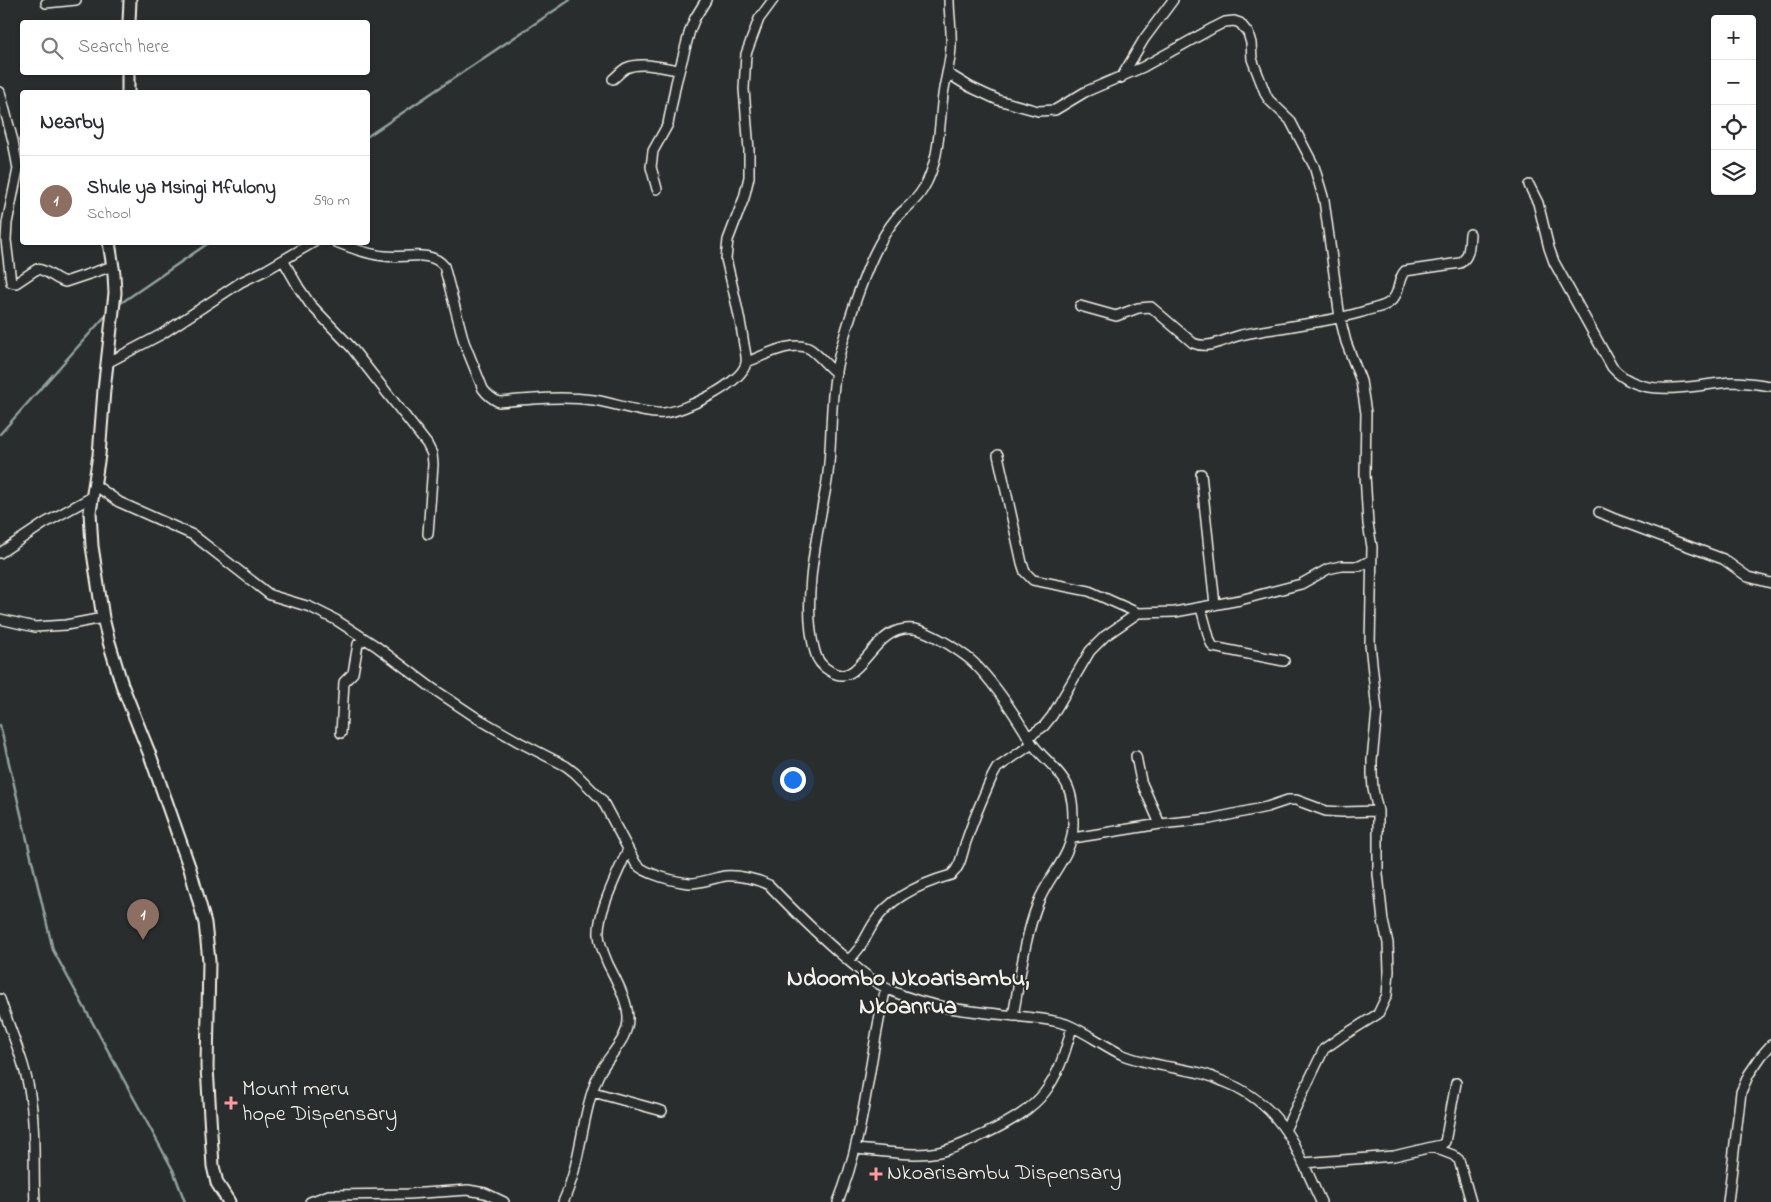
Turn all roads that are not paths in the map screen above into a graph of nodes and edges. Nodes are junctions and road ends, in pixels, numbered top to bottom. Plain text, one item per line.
1 (76, 0) edge
2 (130, 0) edge
3 (706, 0) edge
4 (773, 0) edge
5 (950, 0) edge
6 (1173, 0) edge
7 (46, 3) dead end
8 (129, 20) edge
9 (679, 70) junction
10 (947, 73) junction
11 (128, 75) edge
12 (1121, 78) junction
13 (613, 79) dead end
14 (128, 90) edge
15 (0, 92) edge
16 (1529, 185) dead end
17 (657, 189) dead end
18 (1470, 234) dead end
19 (110, 245) edge
20 (309, 245) edge
21 (346, 245) edge
22 (283, 260) junction
23 (113, 266) junction
24 (1080, 306) dead end
25 (1340, 318) junction
26 (747, 362) junction
27 (107, 363) junction
28 (836, 373) junction
29 (1771, 386) edge
30 (998, 455) dead end
31 (1201, 474) dead end
32 (95, 484) junction
33 (92, 498) junction
34 (1599, 512) dead end
35 (428, 534) dead end
36 (0, 553) edge
37 (1371, 560) junction
38 (1771, 583) edge
39 (1215, 605) junction
40 (1201, 608) junction
41 (1138, 613) junction
42 (103, 618) junction
43 (0, 619) edge
44 (365, 639) junction
45 (1284, 661) dead end
46 (341, 733) dead end
47 (1030, 741) junction
48 (1136, 756) dead end
49 (1378, 811) junction
50 (1160, 824) junction
51 (1073, 838) junction
52 (628, 849) junction
53 (848, 960) junction
54 (886, 988) junction
55 (0, 998) edge
56 (1013, 1016) junction
57 (1072, 1027) junction
58 (1771, 1045) edge
59 (1456, 1082) dead end
60 (593, 1092) junction
61 (662, 1110) dead end
62 (1285, 1130) junction
63 (1432, 1147) junction
64 (855, 1149) junction
65 (1303, 1163) junction
66 (35, 1202) edge
67 (229, 1202) edge
68 (310, 1202) edge
69 (504, 1202) edge
70 (563, 1202) edge
71 (838, 1202) edge
72 (1322, 1202) edge
73 (1471, 1202) edge
74 (1728, 1202) edge

1 - 7 street
2 - 8 street
3 - 9 street
4 - 26 street
5 - 10 street
6 - 12 street
9 - 13 street
9 - 17 street
10 - 12 street
10 - 28 street
11 - 14 street
12 - 25 street
15 - 23 street
16 - 29 street
18 - 25 street
19 - 23 street
20 - 22 street
21 - 26 street
22 - 27 street
22 - 35 street
23 - 27 street
24 - 25 street
25 - 37 street
26 - 28 street
27 - 32 street
28 - 47 street
30 - 41 street
31 - 39 street
32 - 33 street
32 - 44 street
33 - 36 street
33 - 42 street
34 - 38 street
37 - 39 street
37 - 49 street
39 - 40 street
40 - 41 street
40 - 45 street
41 - 47 street
42 - 43 street
42 - 67 street
44 - 46 street
44 - 52 street
47 - 51 street
47 - 53 street
48 - 50 street
49 - 50 street
49 - 62 street
50 - 51 street
51 - 56 street
52 - 53 street
52 - 60 street
53 - 54 street
54 - 56 street
54 - 64 street
55 - 66 street
56 - 57 street
57 - 62 street
57 - 64 street
58 - 74 street
59 - 63 street
60 - 61 street
60 - 70 street
62 - 65 street
63 - 65 street
63 - 73 street
64 - 71 street
65 - 72 street
68 - 69 street

